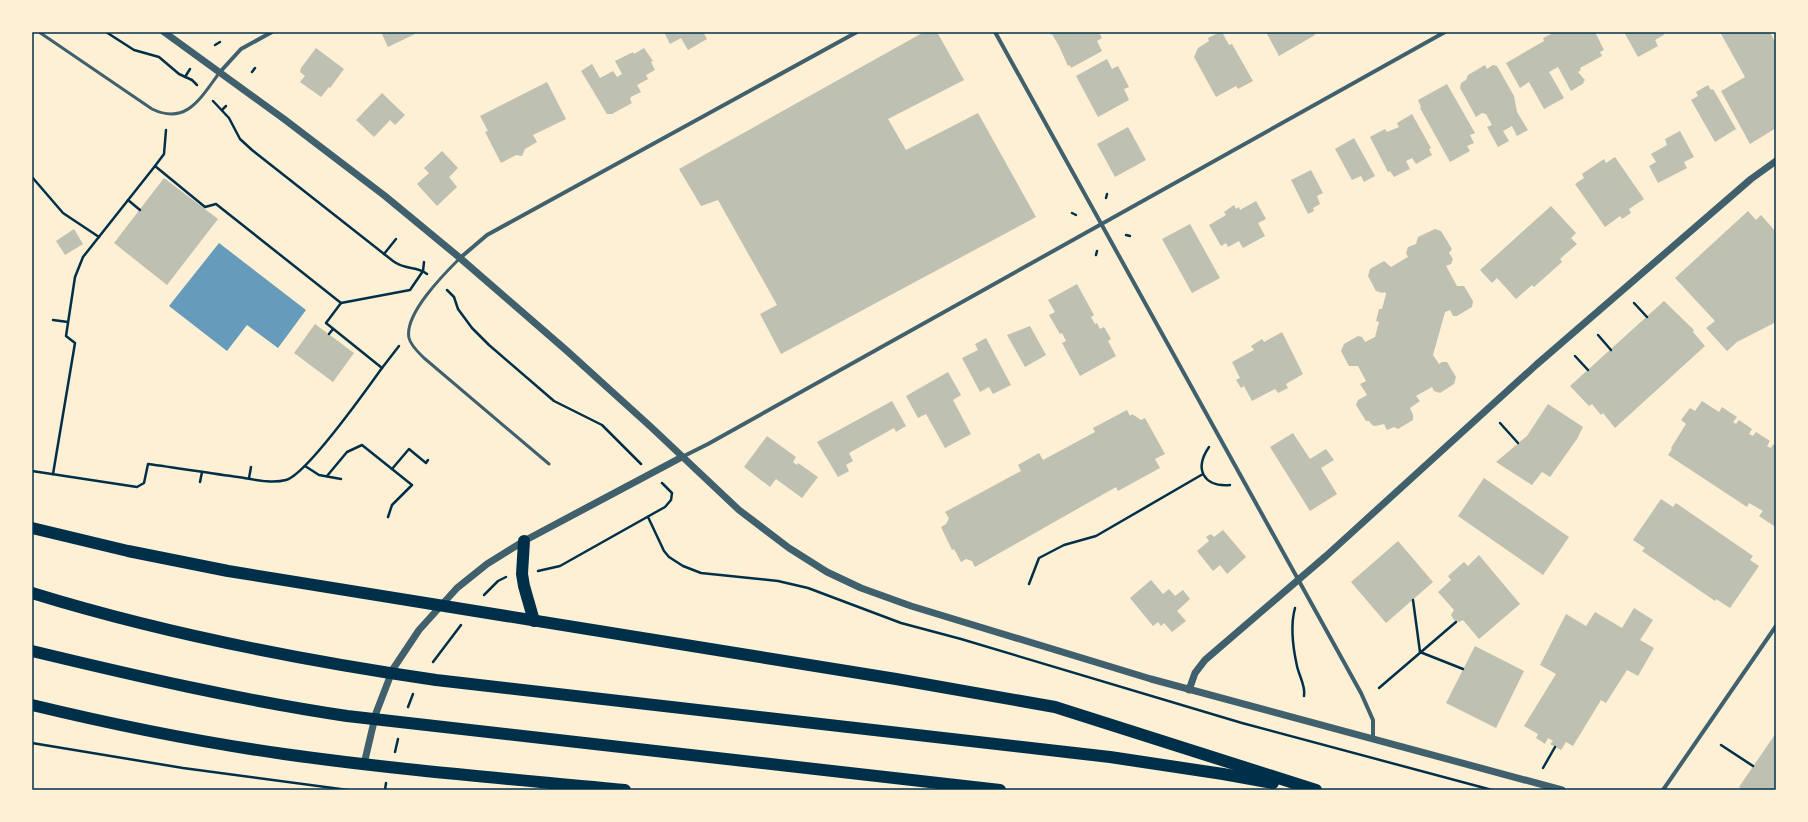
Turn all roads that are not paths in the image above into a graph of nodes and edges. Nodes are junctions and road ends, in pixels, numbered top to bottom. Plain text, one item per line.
1 (39, 32) edge
2 (164, 32) edge
3 (272, 32) edge
4 (858, 32) edge
5 (995, 32) edge
6 (1445, 32) edge
7 (220, 72) junction
8 (1776, 161) edge
9 (1101, 224) junction
10 (460, 258) junction
11 (682, 457) junction
12 (549, 464) dead end
13 (32, 528) edge
14 (524, 541) junction
15 (1299, 580) junction
16 (32, 593) edge
17 (440, 605) junction
18 (534, 621) junction
19 (1776, 626) edge
20 (32, 651) edge
21 (1189, 690) junction
22 (32, 706) edge
23 (1373, 739) junction
24 (364, 764) junction
25 (625, 790) edge
26 (1000, 790) edge
27 (1306, 790) edge
28 (1316, 790) edge
29 (1562, 790) edge
30 (1663, 790) edge

1 - 7 lane
2 - 7 street
3 - 7 street
4 - 10 street
5 - 9 street
6 - 9 street
7 - 10 street
8 - 15 street
9 - 11 street
9 - 15 street
10 - 11 street
10 - 12 lane
11 - 14 street
11 - 21 street
13 - 17 highway
14 - 17 street
14 - 18 highway
15 - 21 street
15 - 23 street
16 - 27 highway
17 - 18 highway
17 - 24 street
18 - 28 highway
19 - 30 street
20 - 26 highway
21 - 23 street
22 - 24 highway
23 - 29 street
24 - 25 highway

